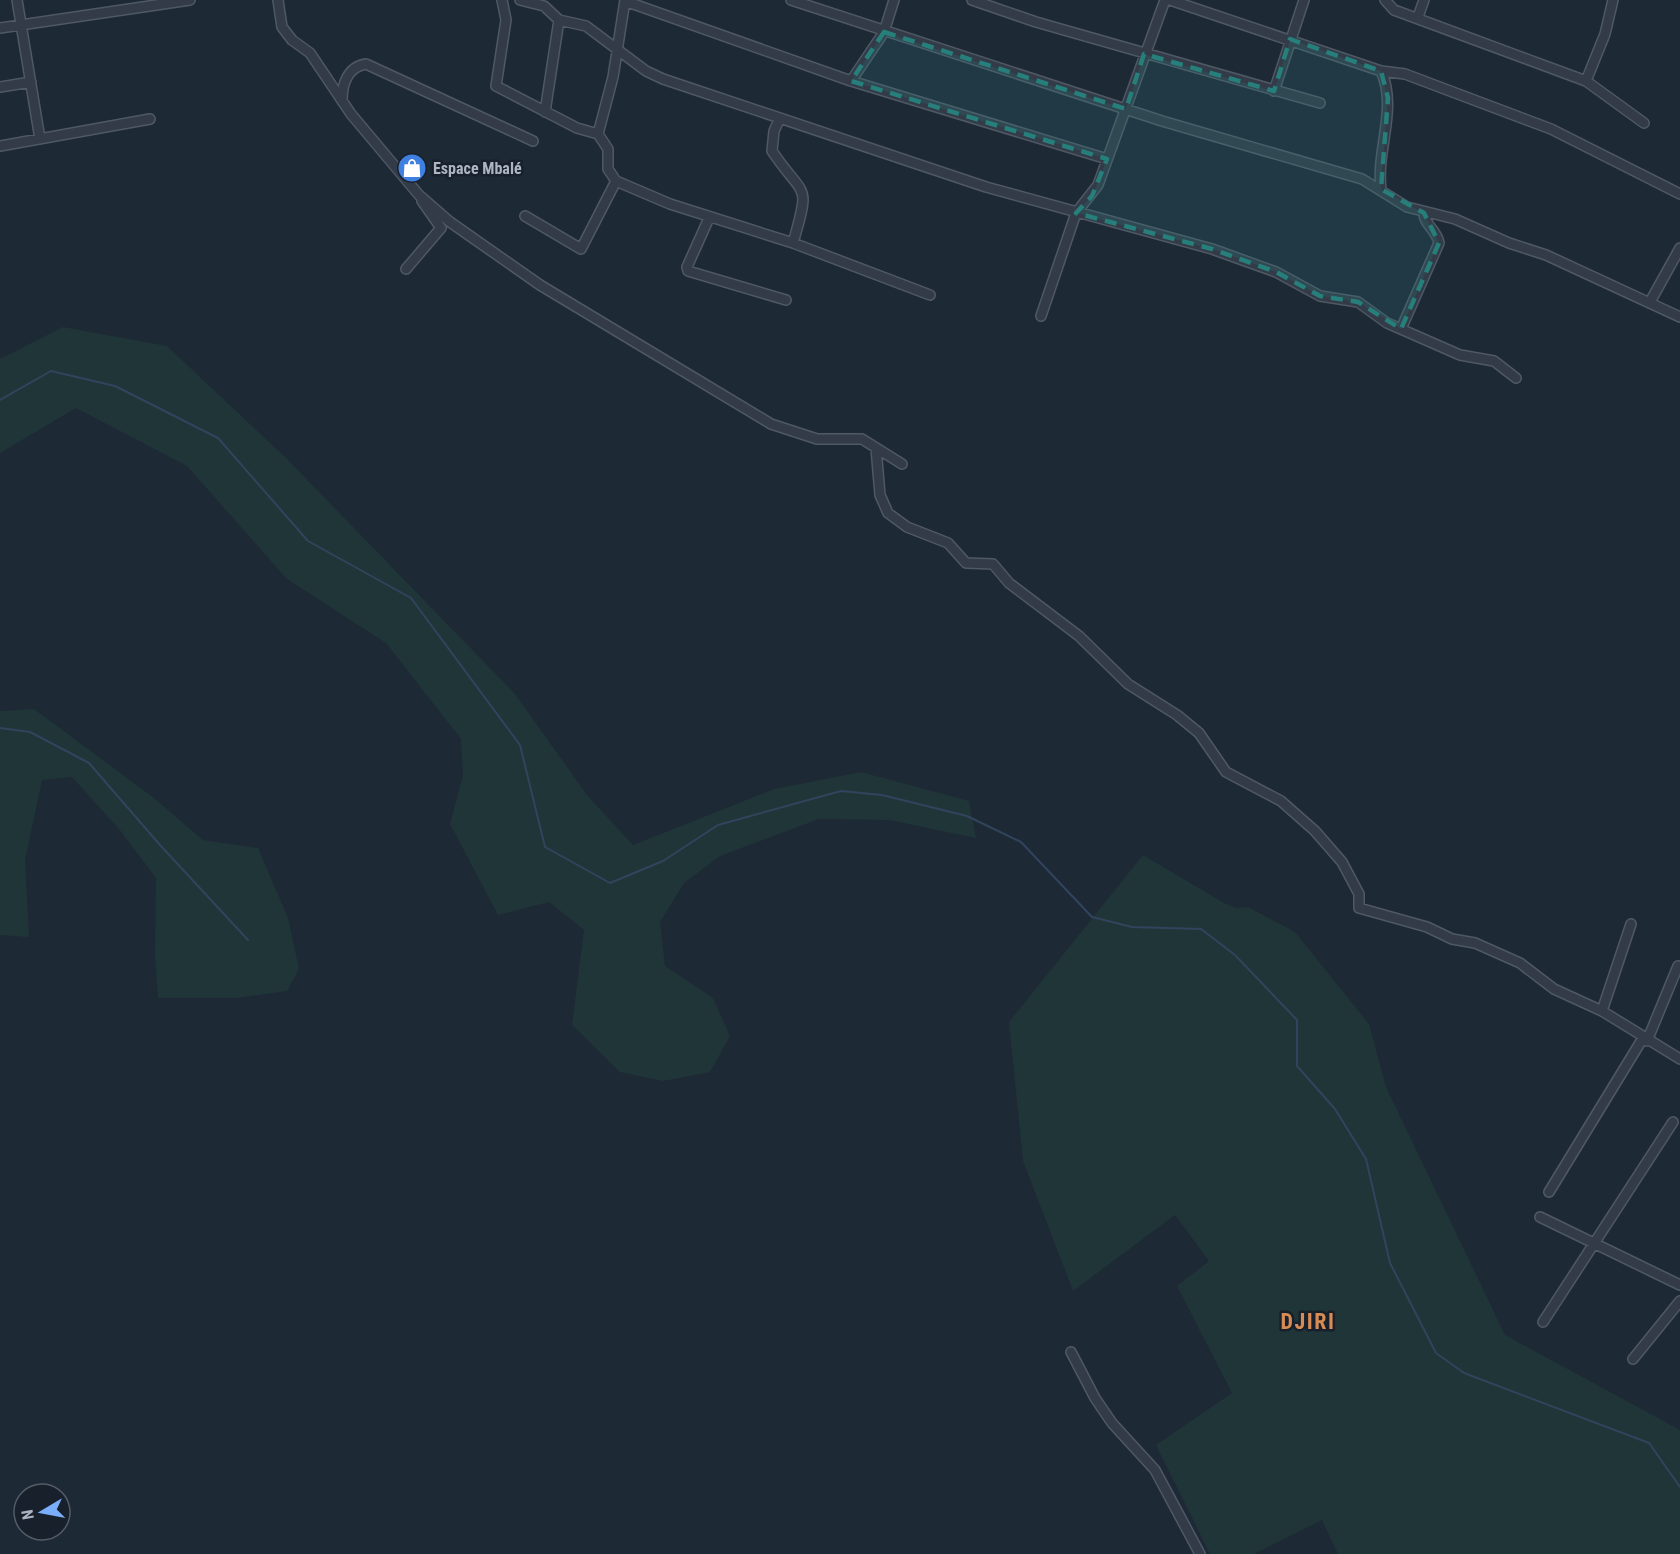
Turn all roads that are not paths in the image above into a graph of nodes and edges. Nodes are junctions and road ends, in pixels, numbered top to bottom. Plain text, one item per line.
1 (17, 0) edge
2 (190, 0) edge
3 (278, 0) edge
4 (502, 0) edge
5 (520, 0) edge
6 (625, 0) edge
7 (791, 0) edge
8 (894, 0) edge
9 (972, 0) edge
10 (1165, 0) edge
11 (1170, 0) edge
12 (1304, 0) edge
13 (1384, 0) edge
14 (1424, 0) edge
15 (1613, 0) edge
16 (1418, 17) junction
17 (559, 20) junction
18 (21, 23) junction
19 (0, 28) edge
20 (884, 32) junction
21 (1290, 39) junction
22 (617, 50) junction
23 (1144, 54) junction
24 (1381, 70) junction
25 (851, 81) junction
26 (1586, 81) junction
27 (31, 82) junction
28 (0, 87) edge
29 (1274, 91) junction
30 (342, 101) junction
31 (1320, 103) dead end
32 (1126, 109) junction
33 (545, 112) junction
34 (780, 118) junction
35 (150, 119) dead end
36 (1644, 123) dead end
37 (598, 134) junction
38 (40, 139) junction
39 (533, 141) dead end
40 (0, 146) edge
41 (1107, 159) junction
42 (616, 181) junction
43 (1381, 189) junction
44 (1680, 194) edge
45 (419, 195) junction
46 (1076, 213) junction
47 (1424, 213) junction
48 (525, 216) dead end
49 (709, 218) junction
50 (793, 243) junction
51 (1680, 248) edge
52 (406, 269) dead end
53 (930, 295) dead end
54 (786, 300) dead end
55 (1650, 302) junction
56 (1041, 316) dead end
57 (1680, 317) edge
58 (1401, 329) junction
59 (1516, 378) dead end
60 (876, 448) junction
61 (902, 464) dead end
62 (1631, 924) dead end
63 (1678, 966) dead end
64 (1602, 1011) junction
65 (1645, 1040) junction
66 (1680, 1059) edge
67 (1673, 1122) dead end
68 (1549, 1192) dead end
69 (1540, 1217) dead end
70 (1595, 1242) junction
71 (1680, 1285) edge
72 (1680, 1301) edge
73 (1543, 1322) dead end
74 (1071, 1352) dead end
75 (1632, 1359) dead end
76 (1200, 1554) edge

1 - 18 street
2 - 18 street
3 - 30 street
4 - 33 street
5 - 17 street
6 - 22 street
6 - 25 street
7 - 20 street
8 - 20 street
9 - 23 street
10 - 23 street
11 - 21 street
12 - 21 street
13 - 16 street
14 - 16 street
15 - 26 street
16 - 26 street
17 - 22 street
17 - 33 street
18 - 19 street
18 - 27 street
20 - 25 street
20 - 32 street
21 - 24 street
21 - 29 street
22 - 34 street
22 - 37 street
23 - 29 street
23 - 32 street
24 - 43 street
24 - 44 street
25 - 41 street
26 - 36 street
27 - 28 street
27 - 38 street
29 - 31 street
30 - 39 street
30 - 45 street
32 - 41 street
32 - 43 street
33 - 37 street
34 - 46 street
34 - 50 street
35 - 38 street
37 - 42 street
38 - 40 street
41 - 46 street
42 - 48 street
42 - 49 street
43 - 47 street
45 - 52 street
45 - 60 street
46 - 56 street
46 - 58 street
47 - 55 street
47 - 58 street
49 - 50 street
49 - 54 street
50 - 53 street
51 - 55 street
55 - 57 street
58 - 59 street
60 - 61 street
60 - 64 street
62 - 64 street
63 - 65 street
64 - 65 street
65 - 66 street
65 - 68 street
67 - 70 street
69 - 70 street
70 - 71 street
70 - 73 street
72 - 75 street
74 - 76 street

